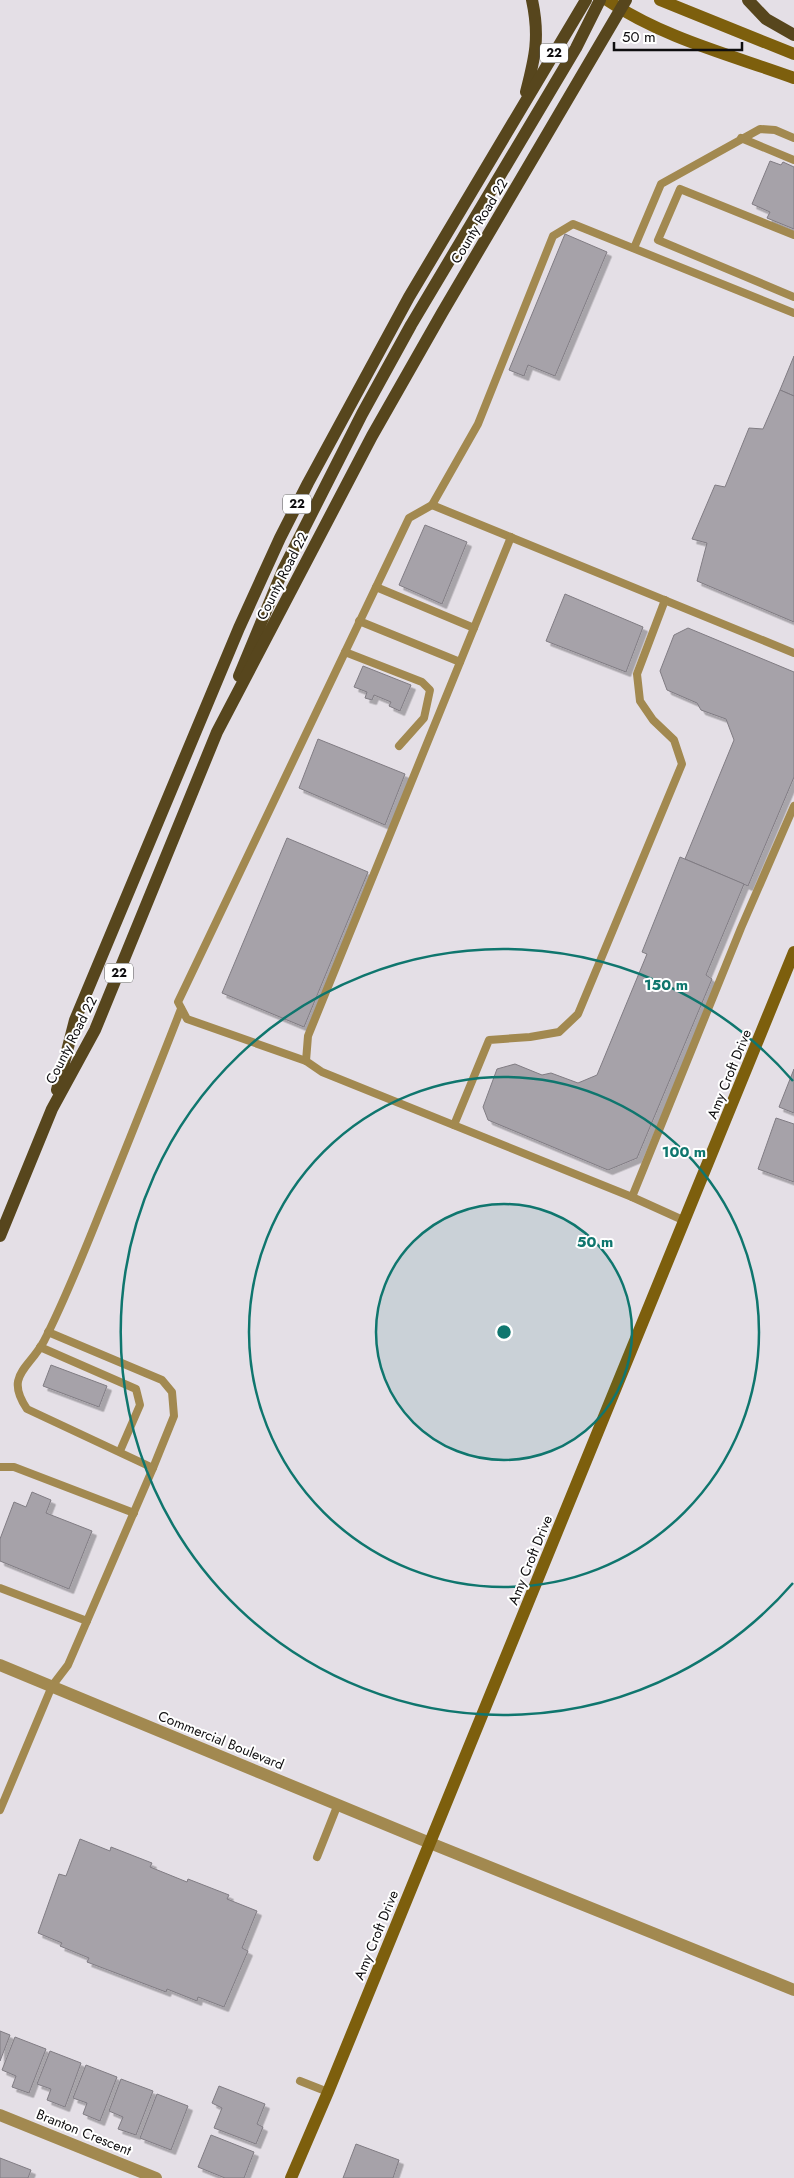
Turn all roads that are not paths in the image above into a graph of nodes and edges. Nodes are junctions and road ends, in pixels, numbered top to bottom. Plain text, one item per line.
1 (532, 0) edge
2 (586, 0) edge
3 (600, 0) edge
4 (607, 0) edge
5 (660, 0) edge
6 (748, 0) edge
7 (624, 5) edge
8 (794, 35) edge
9 (794, 54) edge
10 (794, 78) edge
11 (522, 107) junction
12 (741, 138) junction
13 (794, 138) edge
14 (794, 160) edge
15 (794, 234) edge
16 (634, 248) junction
17 (794, 296) edge
18 (794, 313) edge
19 (432, 505) junction
20 (511, 537) junction
21 (376, 587) junction
22 (665, 600) junction
23 (360, 622) junction
24 (474, 628) junction
25 (345, 652) junction
26 (794, 653) edge
27 (460, 662) junction
28 (216, 732) junction
29 (399, 746) dead end
30 (794, 806) edge
31 (794, 952) edge
32 (181, 1009) junction
33 (306, 1060) junction
34 (52, 1109) junction
35 (454, 1125) junction
36 (632, 1197) junction
37 (685, 1221) junction
38 (0, 1236) edge
39 (48, 1332) junction
40 (40, 1347) junction
41 (120, 1451) junction
42 (0, 1468) edge
43 (153, 1468) junction
44 (134, 1513) junction
45 (0, 1588) edge
46 (87, 1622) junction
47 (0, 1665) edge
48 (52, 1686) junction
49 (338, 1804) junction
50 (0, 1810) edge
51 (430, 1843) junction
52 (317, 1857) dead end
53 (794, 1990) edge
54 (300, 2081) dead end
55 (328, 2092) junction
56 (0, 2115) edge
57 (156, 2178) edge
58 (291, 2178) edge

1 - 11 main road
2 - 11 main road, County Road 22 / 22
3 - 28 main road
4 - 7 street
5 - 9 street
6 - 8 main road
7 - 10 street
7 - 28 main road, County Road 22 / 22
11 - 34 main road, County Road 22 / 22
12 - 13 lane
12 - 14 lane
12 - 16 lane
15 - 17 lane
16 - 18 lane
16 - 19 lane
19 - 20 lane
19 - 21 lane
20 - 22 lane
20 - 24 lane
21 - 23 lane
21 - 24 lane
22 - 26 lane
22 - 35 lane
23 - 25 lane
23 - 27 lane
24 - 27 lane
25 - 29 lane
25 - 32 lane
27 - 33 lane
28 - 34 main road, County Road 22 / 22
30 - 36 lane
31 - 37 street, Amy Croft Drive
32 - 33 lane
32 - 39 lane
33 - 35 lane
34 - 38 main road, County Road 22 / 22
35 - 36 lane
36 - 37 lane
37 - 51 street, Amy Croft Drive
39 - 40 lane
39 - 43 lane
40 - 41 lane
40 - 41 lane
41 - 43 lane
42 - 44 lane
43 - 44 lane
44 - 46 lane
45 - 46 lane
46 - 48 lane
47 - 48 street, Commercial Boulevard
48 - 49 street, Commercial Boulevard
48 - 50 lane
49 - 51 street, Commercial Boulevard
49 - 52 lane
51 - 53 street, Commercial Boulevard
51 - 55 street, Amy Croft Drive
54 - 55 lane
55 - 58 street, Amy Croft Drive
56 - 57 street, Branton Crescent

